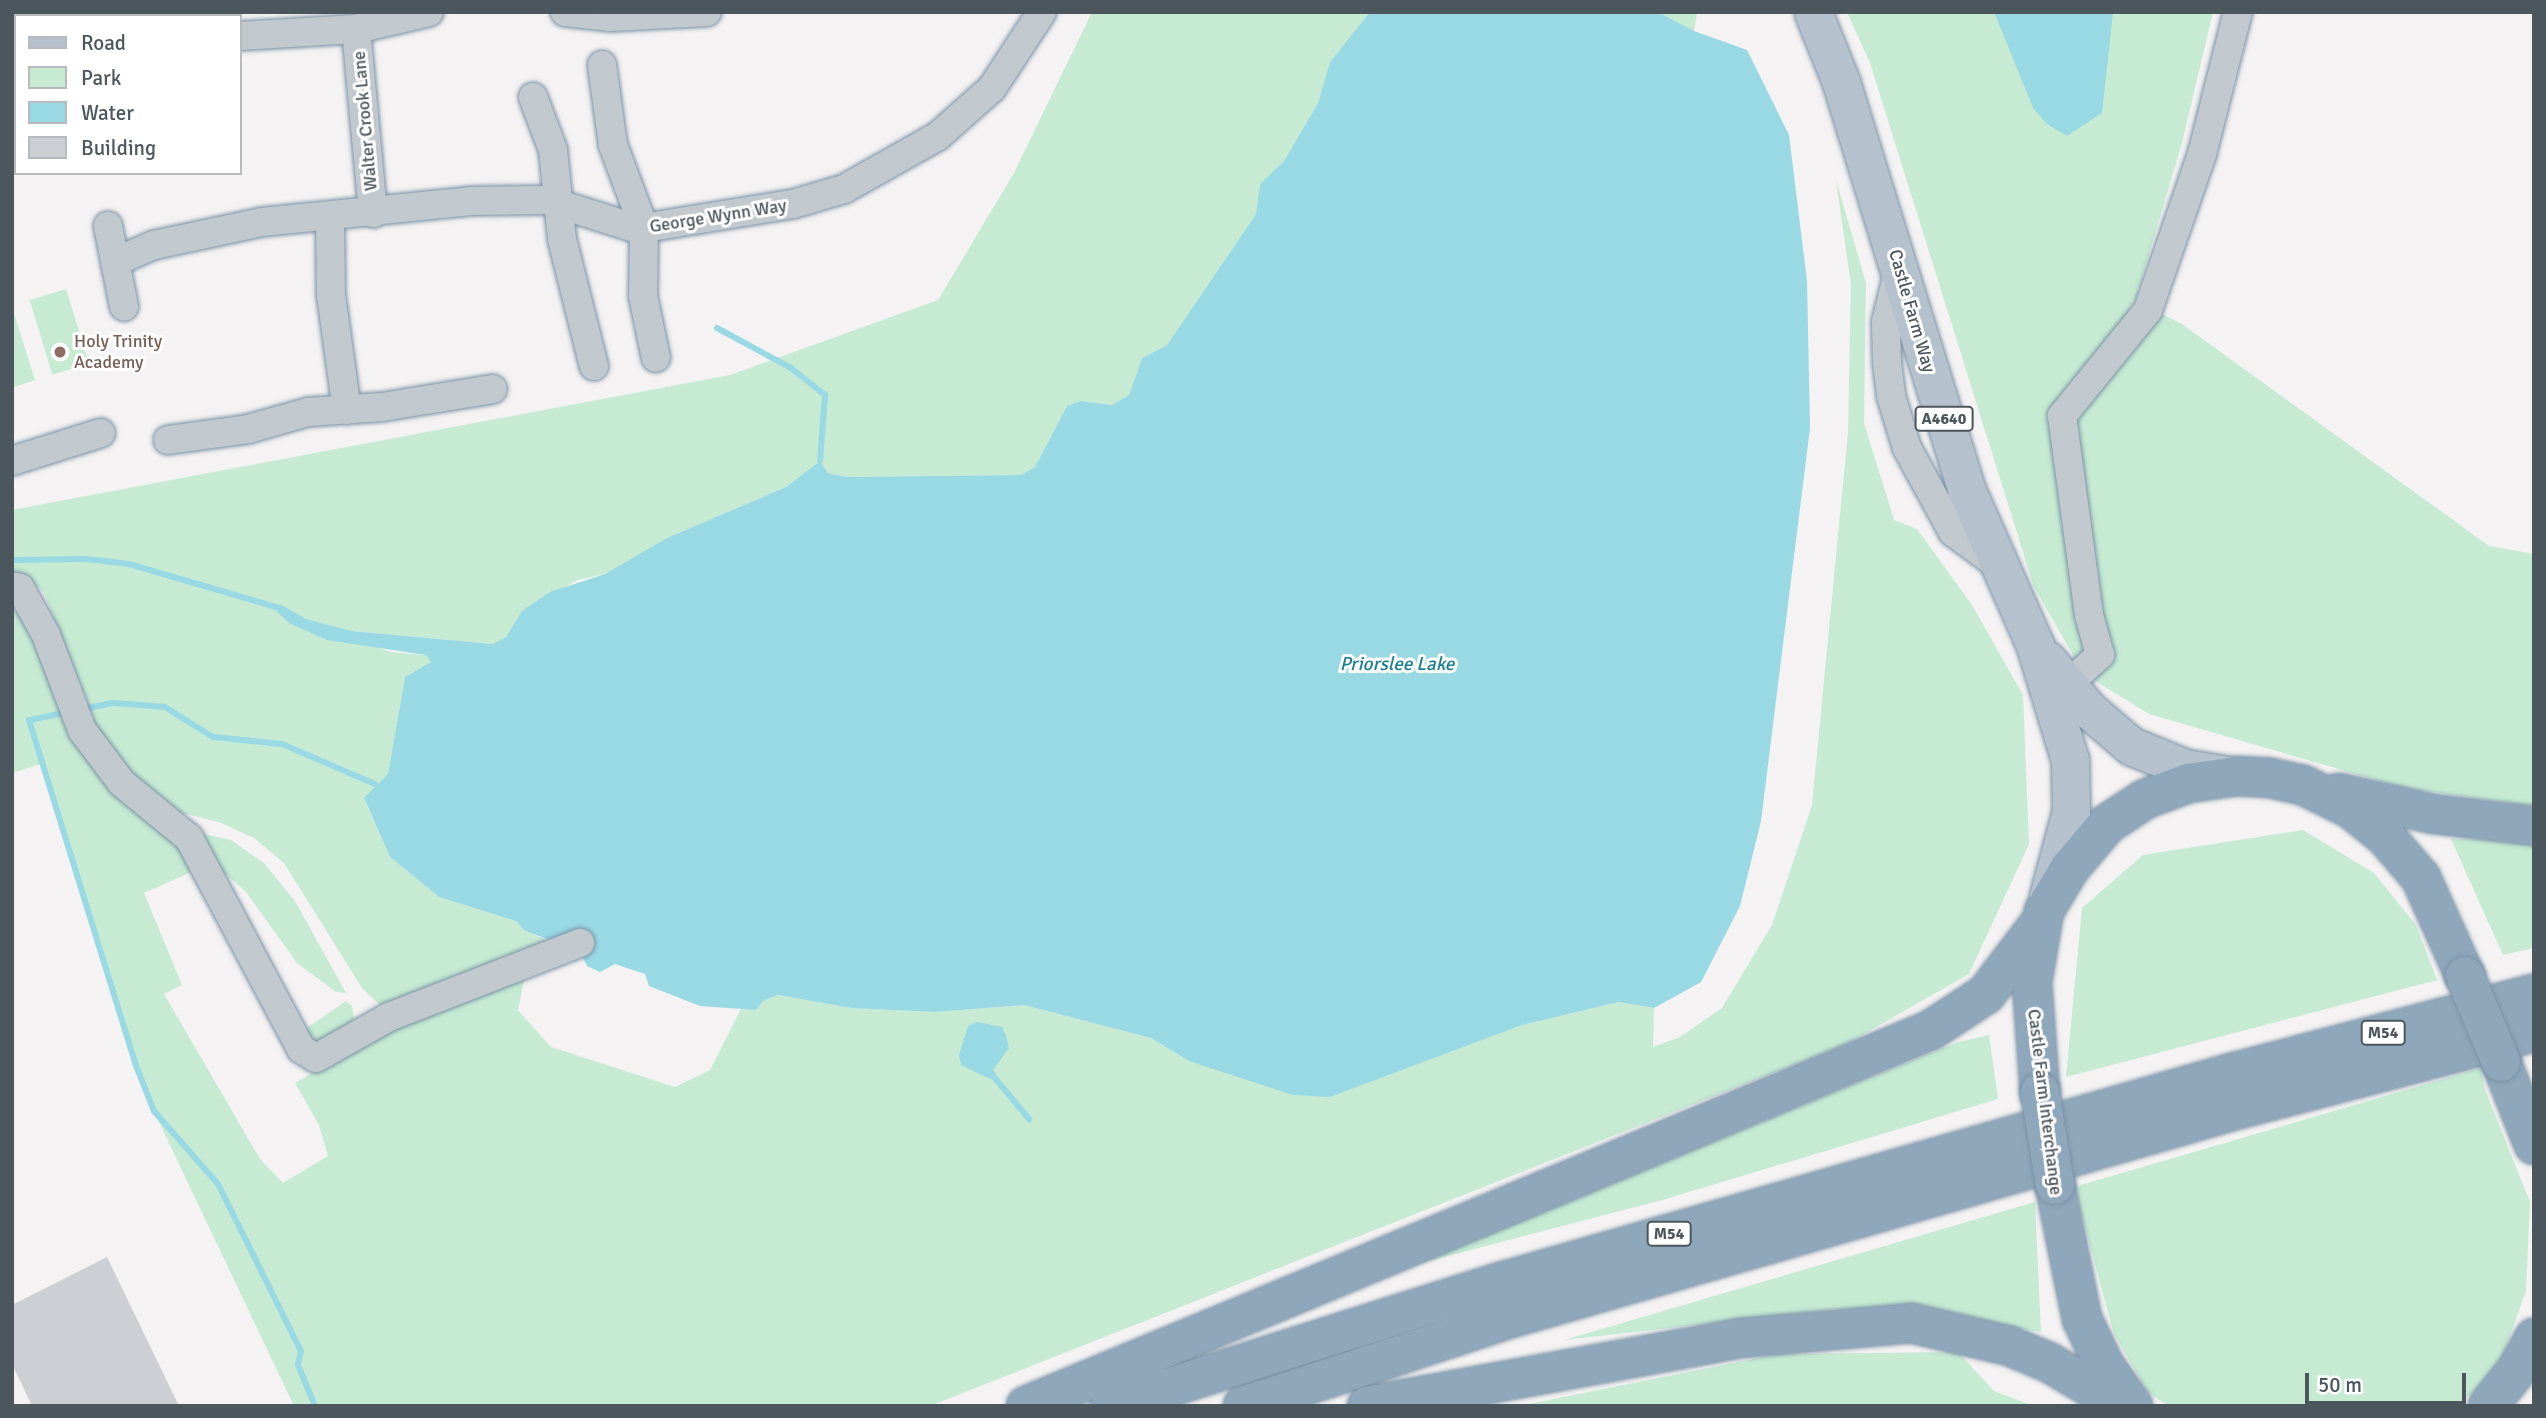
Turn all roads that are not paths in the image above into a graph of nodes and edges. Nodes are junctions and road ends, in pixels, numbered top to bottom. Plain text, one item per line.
1 (429, 12) edge
2 (565, 12) edge
3 (707, 12) edge
4 (1042, 12) edge
5 (1813, 12) edge
6 (2238, 12) edge
7 (287, 24) edge
8 (356, 29) junction
9 (242, 35) edge
10 (602, 65) dead end
11 (533, 97) dead end
12 (556, 204) junction
13 (373, 213) junction
14 (330, 217) junction
15 (108, 226) dead end
16 (644, 228) junction
17 (115, 262) junction
18 (124, 306) dead end
19 (656, 358) dead end
20 (594, 366) dead end
21 (493, 390) dead end
22 (347, 410) junction
23 (101, 433) dead end
24 (168, 440) dead end
25 (12, 461) edge
26 (12, 586) edge
27 (2035, 645) junction
28 (2067, 685) junction
29 (2236, 776) junction
30 (2303, 785) junction
31 (2534, 826) edge
32 (2042, 917) junction
33 (580, 943) dead end
34 (2534, 994) edge
35 (2534, 1032) edge
36 (2534, 1145) edge
37 (2534, 1338) edge
38 (1026, 1406) edge
39 (1110, 1406) edge
40 (1243, 1406) edge
41 (1367, 1406) edge
42 (2122, 1406) edge
43 (2133, 1406) edge
44 (2488, 1406) edge

1 - 8 street
2 - 3 street
4 - 16 street, George Wynn Way
5 - 27 main road, Castle Farm Way / A4640
6 - 28 street
7 - 8 street
7 - 9 street
8 - 13 street, Walter Crook Lane
10 - 16 street
11 - 12 street
12 - 13 street, George Wynn Way
12 - 16 street, George Wynn Way
12 - 20 street
13 - 14 street, George Wynn Way
14 - 17 street, George Wynn Way
14 - 22 street
15 - 17 street
16 - 19 street
17 - 18 street
21 - 22 street
22 - 24 street
23 - 25 street
26 - 33 street
27 - 28 main road, Castle Farm Way / A4640
27 - 32 main road, Castle Farm Way / A4640
28 - 29 main road, Castle Farm Way / A4640
29 - 30 highway, Castle Farm Interchange
29 - 32 highway, Castle Farm Interchange
30 - 31 highway
30 - 36 highway, Castle Farm Interchange, bridge
32 - 38 highway
32 - 43 highway, Castle Farm Interchange, bridge
34 - 39 highway, M54
35 - 40 highway, M54
37 - 44 highway
41 - 42 highway

